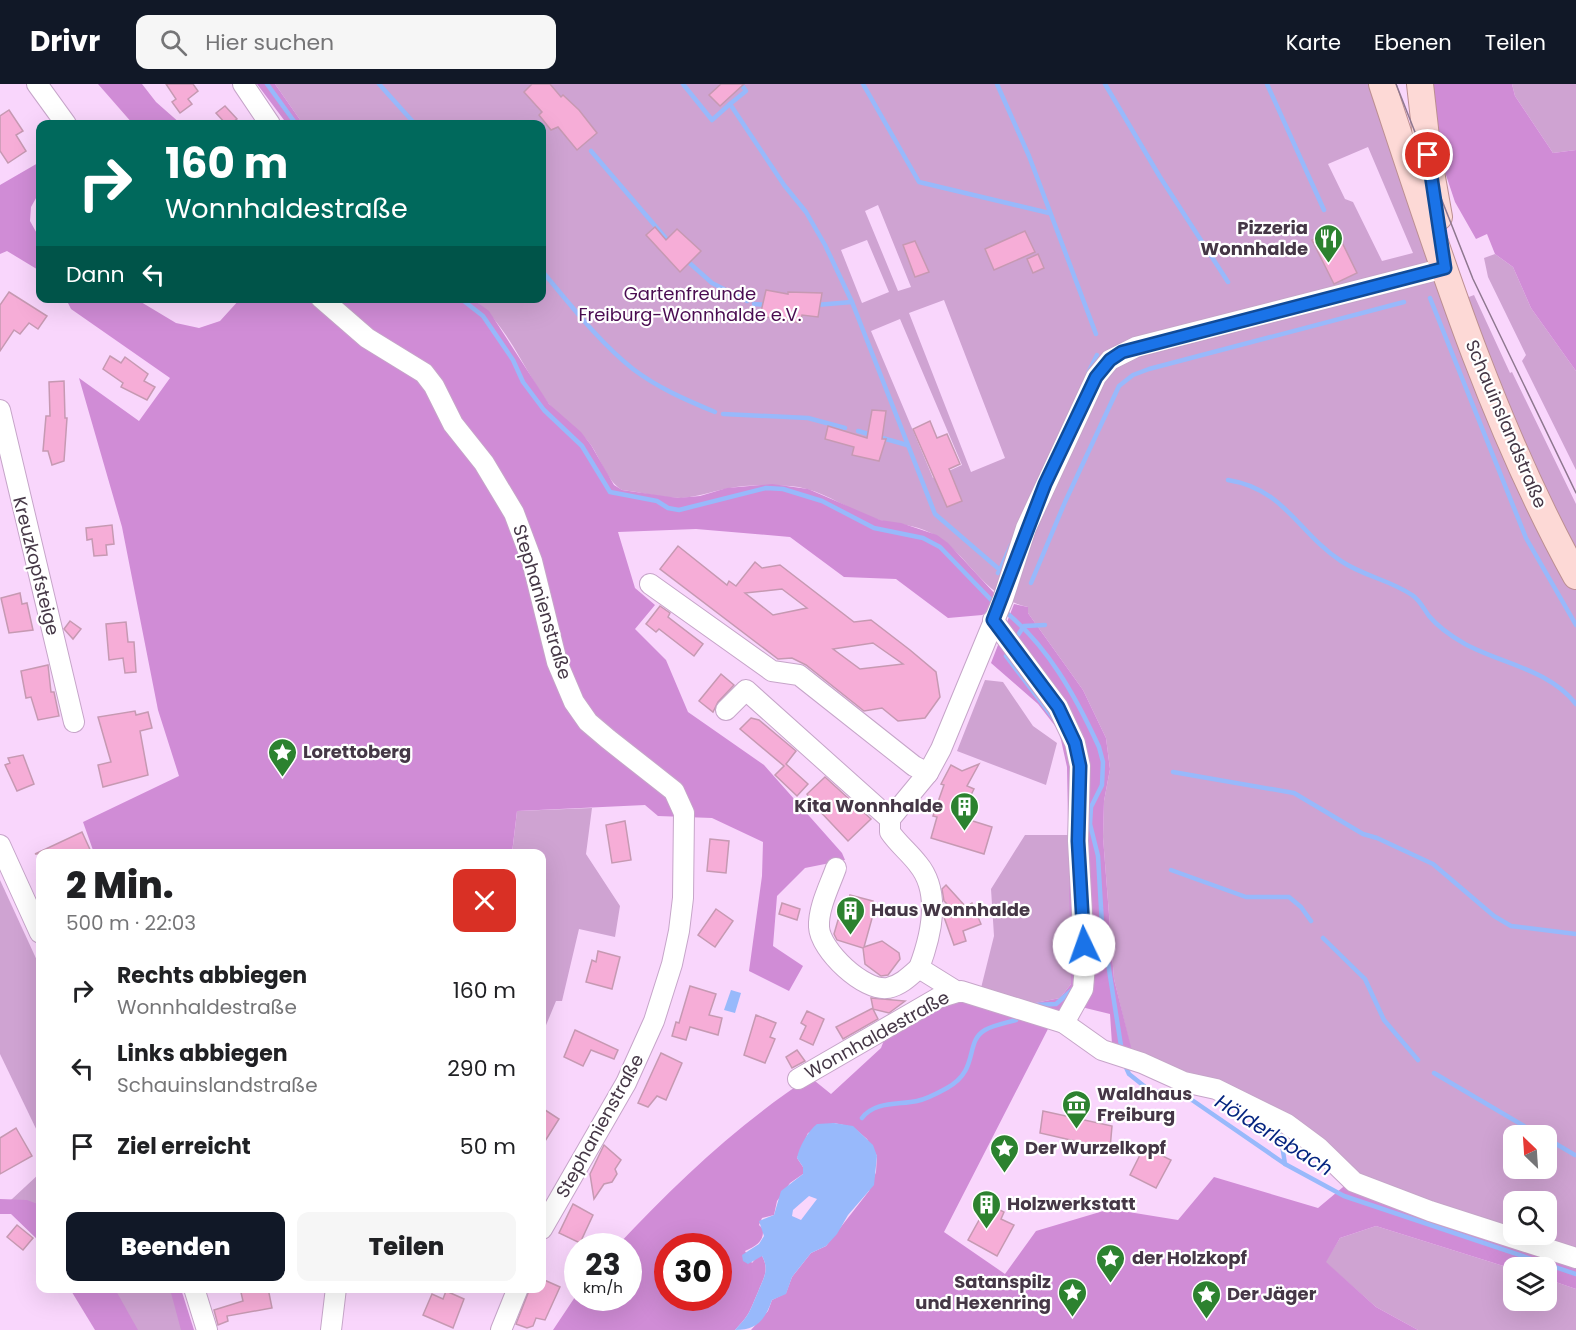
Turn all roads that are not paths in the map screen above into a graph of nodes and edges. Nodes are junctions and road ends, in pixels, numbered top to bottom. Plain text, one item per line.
1 (37, 84) edge
2 (243, 84) edge
3 (1383, 89) edge
4 (1421, 92) edge
5 (63, 120) edge
6 (267, 120) edge
7 (1445, 268) junction
8 (327, 303) edge
9 (0, 410) edge
10 (1576, 576) edge
11 (650, 584) dead end
12 (994, 618) junction
13 (726, 710) dead end
14 (74, 722) dead end
15 (928, 773) junction
16 (890, 819) junction
17 (0, 845) edge
18 (836, 868) dead end
19 (36, 924) edge
20 (920, 968) junction
21 (956, 991) junction
22 (1064, 1023) junction
23 (798, 1079) dead end
24 (546, 1222) edge
25 (1576, 1258) edge
26 (196, 1293) edge
27 (335, 1293) edge
28 (516, 1293) edge
29 (207, 1330) edge
30 (331, 1330) edge
31 (501, 1330) edge

1 - 5 street
2 - 6 street
3 - 4 main road
3 - 7 main road, Schauinslandstraße
4 - 7 main road, Schauinslandstraße
7 - 10 main road, Schauinslandstraße
7 - 12 street
8 - 24 street, Stephanienstraße
9 - 14 street, Kreuzkopfsteige
11 - 15 street
12 - 15 street
12 - 22 street
13 - 16 street
15 - 16 street
16 - 20 street
17 - 19 street
18 - 20 street
20 - 21 street, Wonnhaldestraße
21 - 22 street, Wonnhaldestraße
21 - 23 street, Wonnhaldestraße
22 - 25 street
26 - 29 street
27 - 30 street
28 - 31 street

